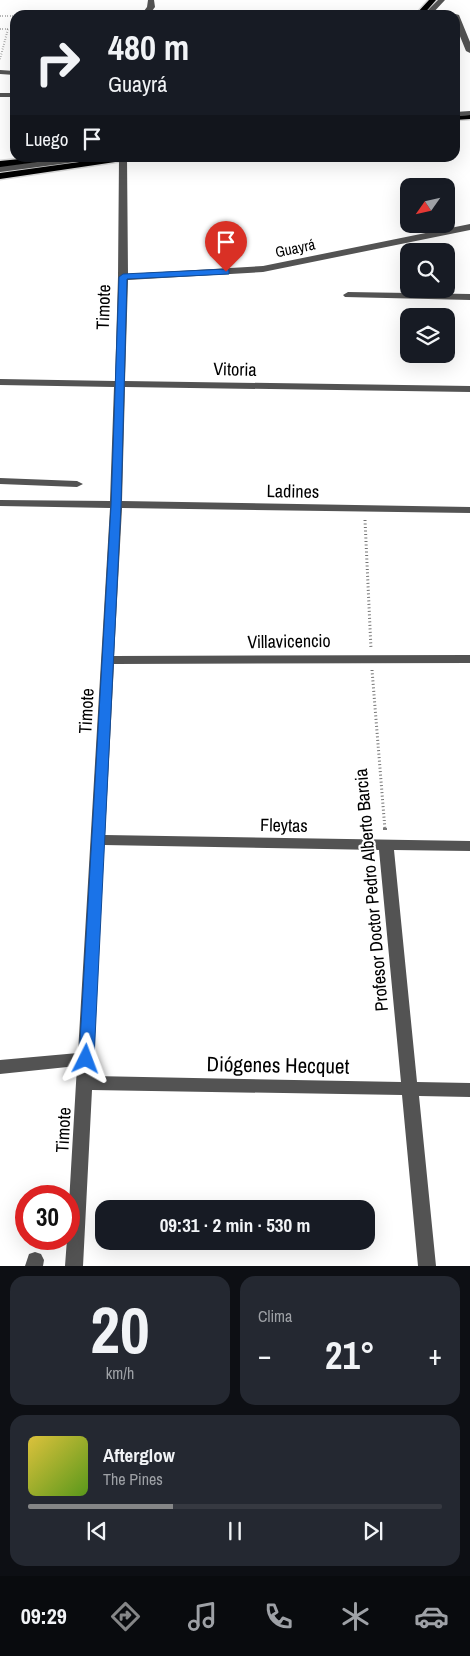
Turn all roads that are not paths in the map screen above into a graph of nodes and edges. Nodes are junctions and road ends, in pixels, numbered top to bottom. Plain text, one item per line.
1 (432, 0) edge
2 (442, 0) edge
3 (423, 10) edge
4 (432, 10) edge
5 (452, 10) edge
6 (460, 27) edge
7 (470, 51) edge
8 (15, 162) edge
9 (53, 162) edge
10 (96, 162) edge
11 (123, 162) edge
12 (0, 164) edge
13 (0, 169) edge
14 (0, 176) edge
15 (470, 227) edge
16 (123, 277) junction
17 (348, 295) dead end
18 (470, 297) edge
19 (0, 382) edge
20 (119, 383) junction
21 (470, 389) edge
22 (0, 481) edge
23 (77, 484) dead end
24 (0, 503) edge
25 (116, 506) junction
26 (470, 510) edge
27 (470, 659) edge
28 (108, 660) junction
29 (98, 840) junction
30 (386, 845) junction
31 (470, 846) edge
32 (86, 1059) junction
33 (0, 1067) edge
34 (84, 1083) junction
35 (411, 1090) junction
36 (470, 1090) edge
37 (74, 1266) edge
38 (427, 1266) edge

1 - 3 main road
2 - 4 street
2 - 5 street
6 - 7 street
8 - 12 main road
9 - 13 street
10 - 14 main road
11 - 16 street, Timote
15 - 16 street, Guayrá
16 - 20 street, Timote
17 - 18 street
19 - 20 street, Vitoria
20 - 21 street, Vitoria
20 - 25 street, Timote
22 - 23 street
24 - 25 street, Ladines
25 - 26 street, Ladines
25 - 28 street, Timote
27 - 28 street, Villavicencio
28 - 29 street, Timote
29 - 30 street, Fleytas
29 - 32 street, Timote
30 - 31 street, Fleytas
30 - 35 street, Profesor Doctor Pedro Alberto Barcia
32 - 33 street
32 - 34 street, Timote
34 - 35 street, Diógenes Hecquet
34 - 37 street, Timote
35 - 36 street, Diógenes Hecquet
35 - 38 street, Profesor Doctor Pedro Alberto Barcia

